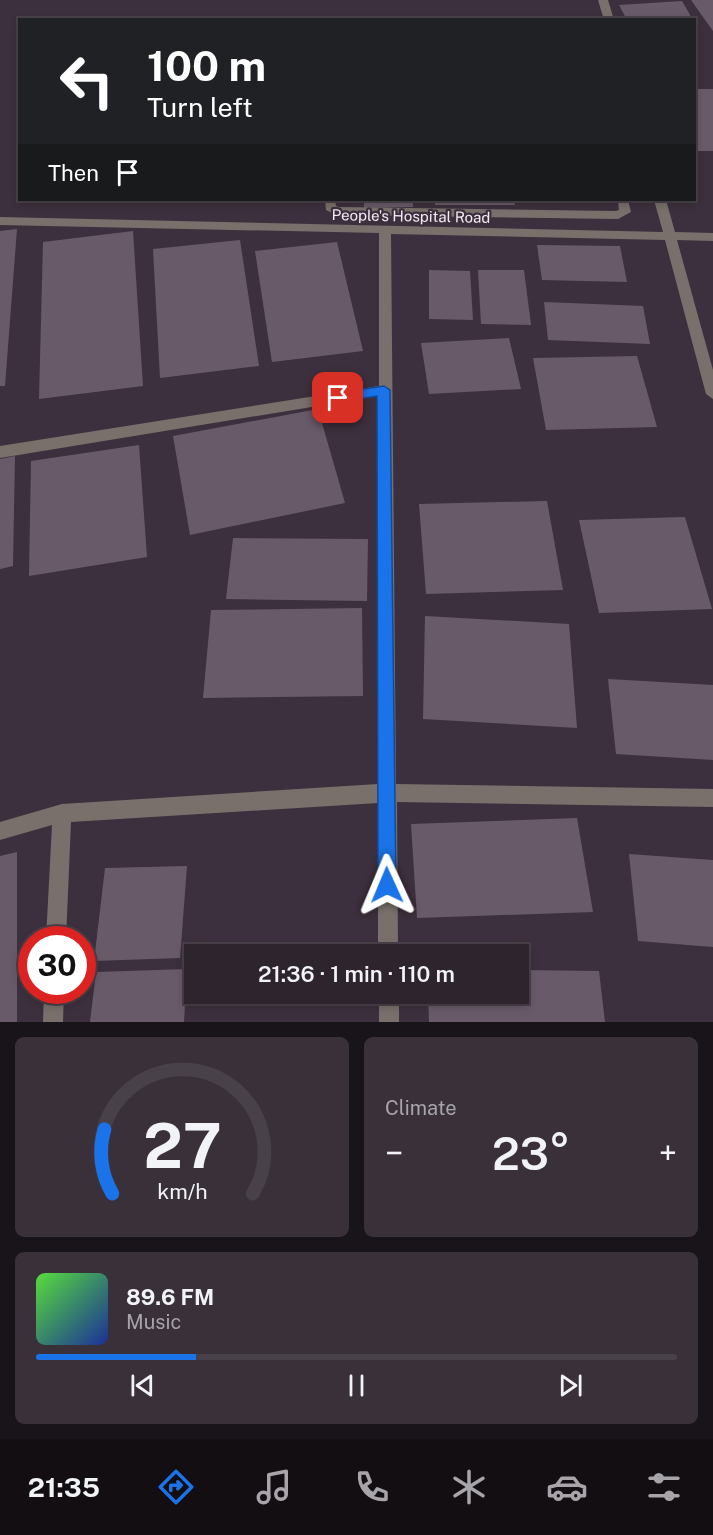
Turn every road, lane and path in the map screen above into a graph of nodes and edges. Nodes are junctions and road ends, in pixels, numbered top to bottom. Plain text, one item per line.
1 (603, 0) edge
2 (608, 18) edge
3 (330, 201) edge
4 (623, 201) edge
5 (660, 201) edge
6 (419, 206) edge
7 (524, 206) edge
8 (0, 221) edge
9 (385, 230) junction
10 (421, 231) junction
11 (529, 234) junction
12 (670, 237) junction
13 (713, 237) edge
14 (709, 361) edge
15 (384, 390) junction
16 (713, 394) edge
17 (0, 453) edge
18 (386, 793) junction
19 (713, 798) edge
20 (62, 813) junction
21 (0, 831) edge
22 (58, 926) edge
23 (388, 944) edge
24 (54, 1004) edge
25 (388, 1004) edge
26 (53, 1022) edge
27 (389, 1022) edge

1 - 2 street
3 - 6 street
4 - 7 street
5 - 12 street
6 - 7 street
6 - 10 street
7 - 11 street
8 - 9 street, People's Hospital Road
9 - 10 street, People's Hospital Road
9 - 15 street
10 - 11 street, People's Hospital Road
11 - 12 street, People's Hospital Road
12 - 13 street, People's Hospital Road
12 - 14 street
14 - 16 street
15 - 17 street
15 - 18 street
18 - 19 street
18 - 20 street
18 - 23 street
20 - 21 street
20 - 22 street
24 - 26 street
25 - 27 street

